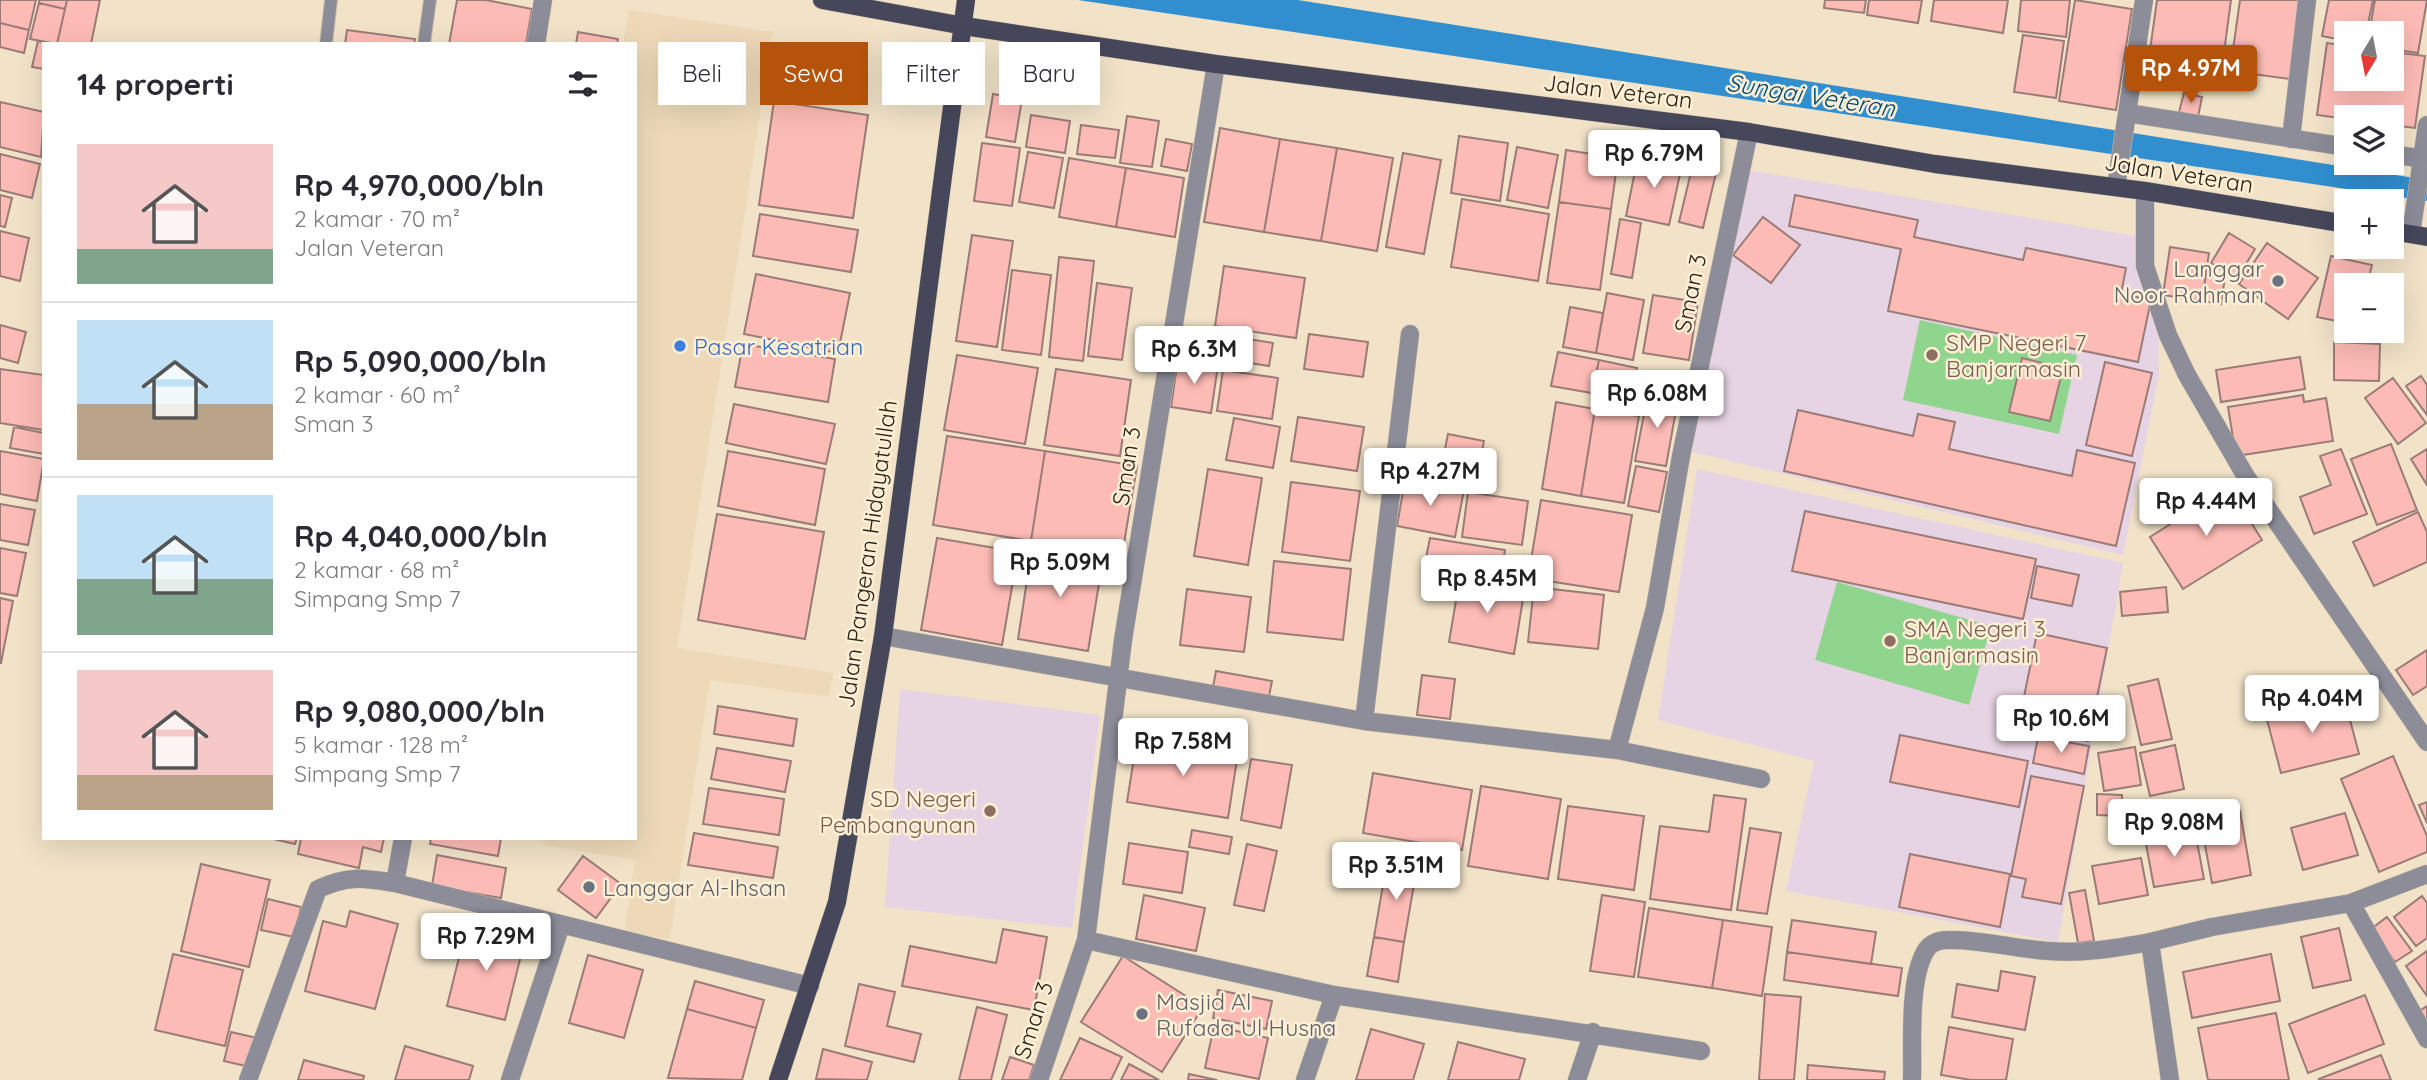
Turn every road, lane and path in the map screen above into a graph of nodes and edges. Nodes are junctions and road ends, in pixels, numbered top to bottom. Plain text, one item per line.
1 (331, 0) edge
2 (430, 0) edge
3 (543, 0) edge
4 (822, 0) edge
5 (966, 0) edge
6 (2144, 0) edge
7 (2307, 0) edge
8 (964, 26) junction
9 (326, 42) edge
10 (424, 42) edge
11 (536, 42) edge
12 (1216, 64) junction
13 (2126, 121) junction
14 (2427, 125) edge
15 (1749, 132) junction
16 (2291, 139) junction
17 (2334, 145) edge
18 (2404, 158) edge
19 (2422, 165) junction
20 (2116, 187) junction
21 (2145, 191) junction
22 (2334, 222) edge
23 (2419, 236) edge
24 (1410, 334) dead end
25 (883, 636) junction
26 (1117, 680) junction
27 (1364, 721) junction
28 (2427, 742) edge
29 (1617, 750) junction
30 (1761, 779) dead end
31 (402, 840) edge
32 (2427, 874) edge
33 (395, 883) junction
34 (2351, 903) junction
35 (561, 925) junction
36 (1086, 940) junction
37 (2150, 942) junction
38 (810, 986) junction
39 (1334, 995) junction
40 (1593, 1032) junction
41 (2427, 1039) edge
42 (1701, 1051) dead end
43 (248, 1080) edge
44 (509, 1080) edge
45 (778, 1080) edge
46 (1039, 1080) edge
47 (1305, 1080) edge
48 (1577, 1080) edge
49 (1912, 1080) edge
50 (2170, 1080) edge

1 - 9 lane
2 - 10 lane
3 - 11 street
4 - 8 main road, Jalan Veteran
5 - 8 main road, Jalan Pangeran Hidayatullah
6 - 13 street
7 - 16 street
8 - 12 main road, Jalan Veteran
8 - 25 main road, Jalan Pangeran Hidayatullah
12 - 15 main road, Jalan Veteran
12 - 26 street, Sman 3
13 - 16 street
13 - 20 street
14 - 19 street
15 - 20 main road, Jalan Veteran
15 - 29 street, Sman 3
16 - 17 street
18 - 19 street
19 - 23 street
20 - 21 main road, Jalan Veteran
21 - 22 main road, Jalan Veteran
21 - 28 street
24 - 27 street
25 - 26 street
25 - 38 main road, Jalan Pangeran Hidayatullah
26 - 27 street
26 - 36 street, Sman 3
27 - 29 street
29 - 30 street
31 - 33 street
32 - 34 street
33 - 35 street
33 - 43 street
34 - 37 street
34 - 41 street
35 - 38 street
35 - 44 street
36 - 39 street
36 - 46 street, Sman 3
37 - 49 street
37 - 50 street
38 - 45 main road, Jalan Pangeran Hidayatullah
39 - 40 street
39 - 47 street
40 - 42 street
40 - 48 street

